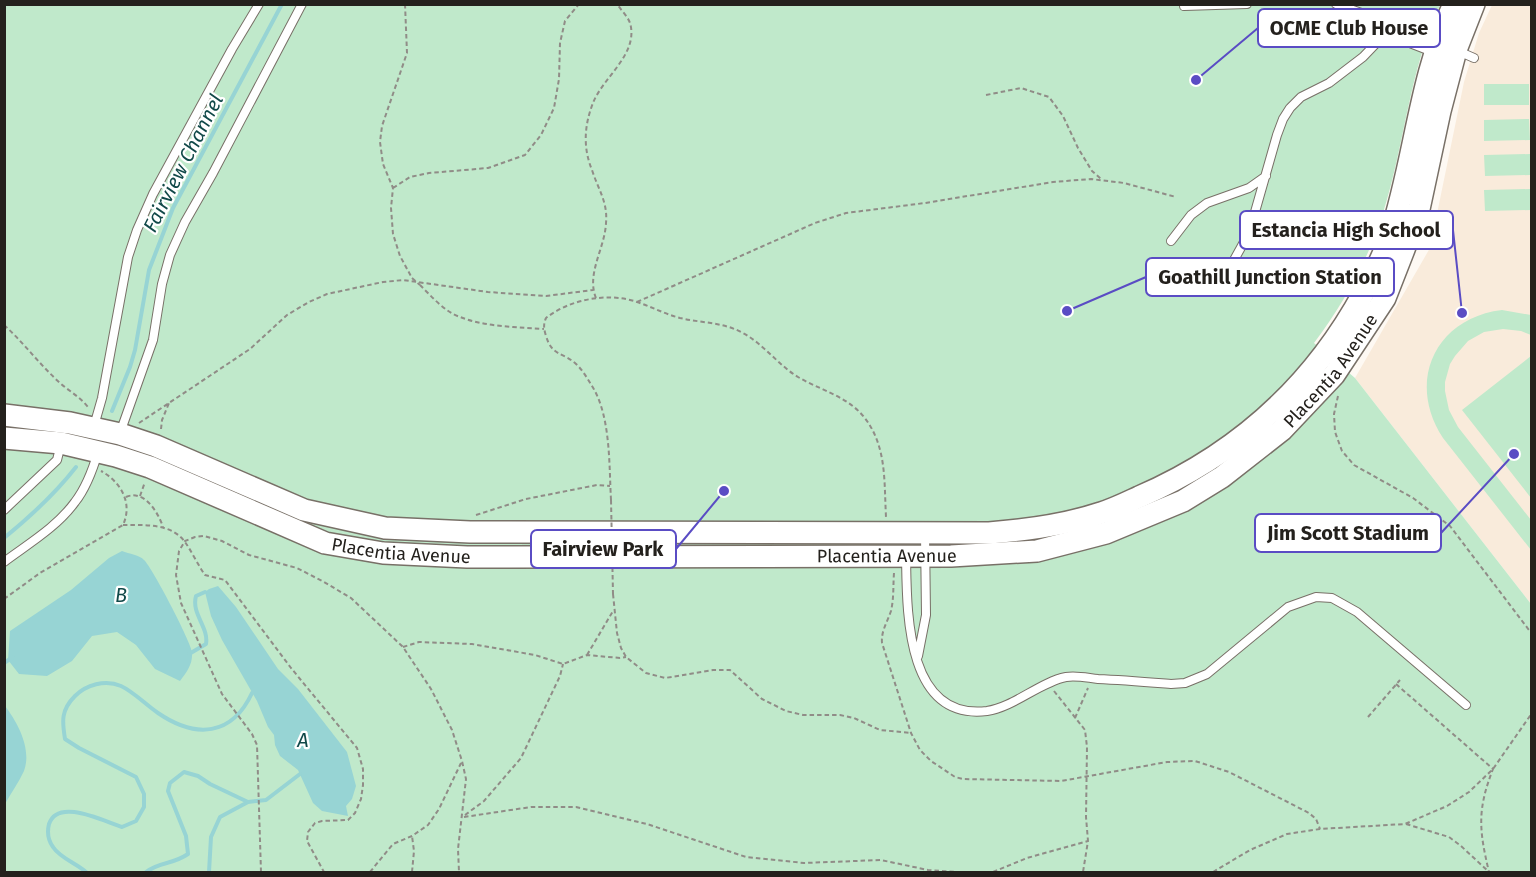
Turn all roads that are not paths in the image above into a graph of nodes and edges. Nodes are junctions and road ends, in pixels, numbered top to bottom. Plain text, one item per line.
1 (259, 4) edge
2 (302, 4) edge
3 (1247, 4) edge
4 (1336, 4) edge
5 (1454, 4) edge
6 (1474, 4) edge
7 (1184, 6) dead end
8 (1388, 32) junction
9 (1451, 51) junction
10 (1266, 176) junction
11 (1171, 241) dead end
12 (1224, 278) dead end
13 (4, 415) edge
14 (91, 418) junction
15 (120, 434) junction
16 (4, 438) edge
17 (61, 443) junction
18 (96, 459) junction
19 (4, 510) edge
20 (915, 534) junction
21 (4, 562) edge
22 (908, 562) junction
23 (917, 658) junction
24 (1466, 705) dead end

1 - 14 lane
2 - 15 lane
3 - 7 lane
4 - 8 lane
5 - 9 main road, Placentia Avenue
6 - 9 main road, Placentia Avenue
8 - 9 lane
8 - 10 lane
9 - 20 main road, Placentia Avenue
9 - 22 main road, Placentia Avenue
10 - 11 lane
10 - 12 lane
13 - 14 main road, Placentia Avenue
14 - 15 main road, Placentia Avenue
15 - 20 main road, Placentia Avenue
16 - 17 main road, Placentia Avenue
17 - 18 main road, Placentia Avenue
17 - 19 lane
18 - 21 lane
18 - 22 main road, Placentia Avenue
20 - 22 lane
20 - 22 lane
22 - 23 lane
22 - 23 lane
23 - 24 lane

